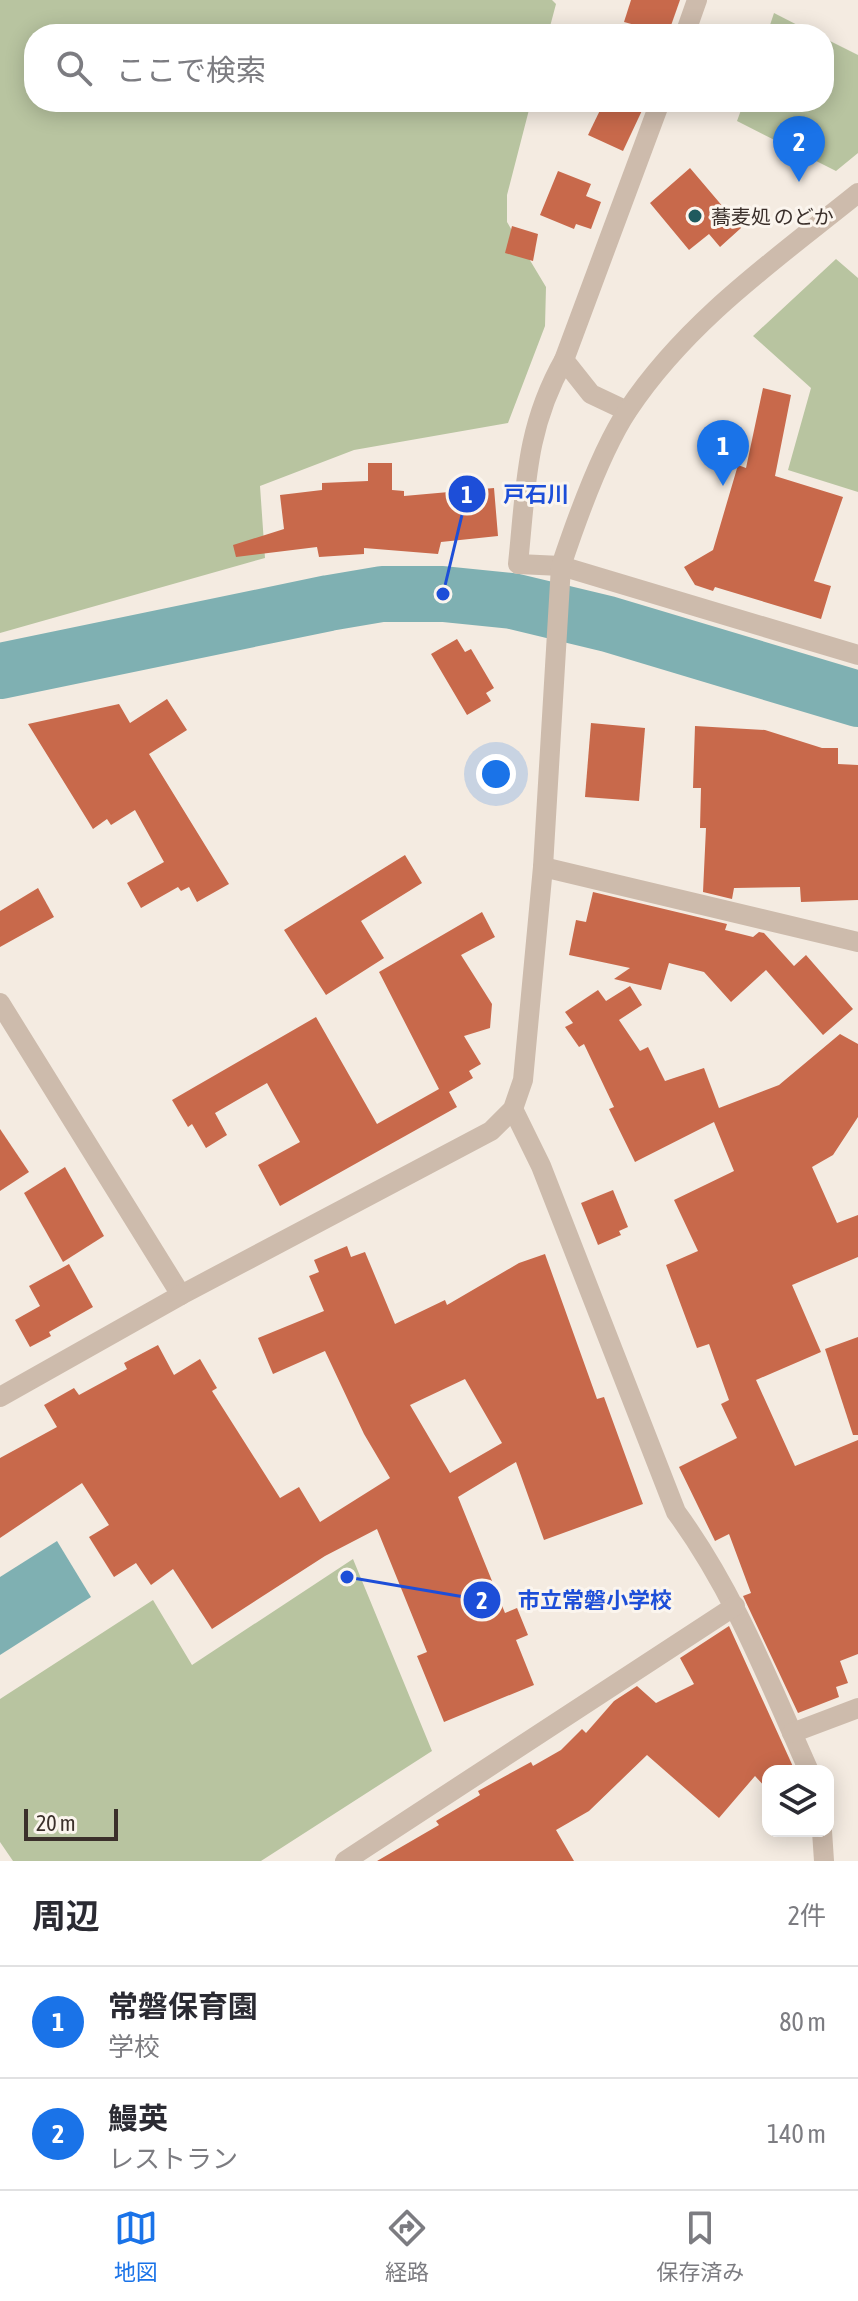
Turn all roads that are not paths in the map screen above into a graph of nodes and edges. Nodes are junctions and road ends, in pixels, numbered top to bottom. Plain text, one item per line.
1 (697, 0) edge
2 (689, 24) edge
3 (656, 112) edge
4 (858, 193) edge
5 (564, 360) junction
6 (627, 411) junction
7 (561, 574) junction
8 (858, 655) edge
9 (543, 867) junction
10 (858, 942) edge
11 (0, 1003) edge
12 (513, 1109) junction
13 (181, 1295) junction
14 (0, 1397) edge
15 (735, 1606) junction
16 (858, 1708) edge
17 (792, 1733) junction
18 (806, 1765) edge
19 (822, 1837) edge
20 (345, 1861) edge
21 (824, 1861) edge

1 - 2 street
3 - 5 street
4 - 6 street
5 - 6 street
5 - 7 street
6 - 7 street
7 - 8 street
7 - 9 street
9 - 10 street
9 - 12 street
11 - 13 street
12 - 13 street
12 - 15 street
13 - 14 street
15 - 17 street
15 - 20 street
16 - 17 street
17 - 18 street
19 - 21 street

